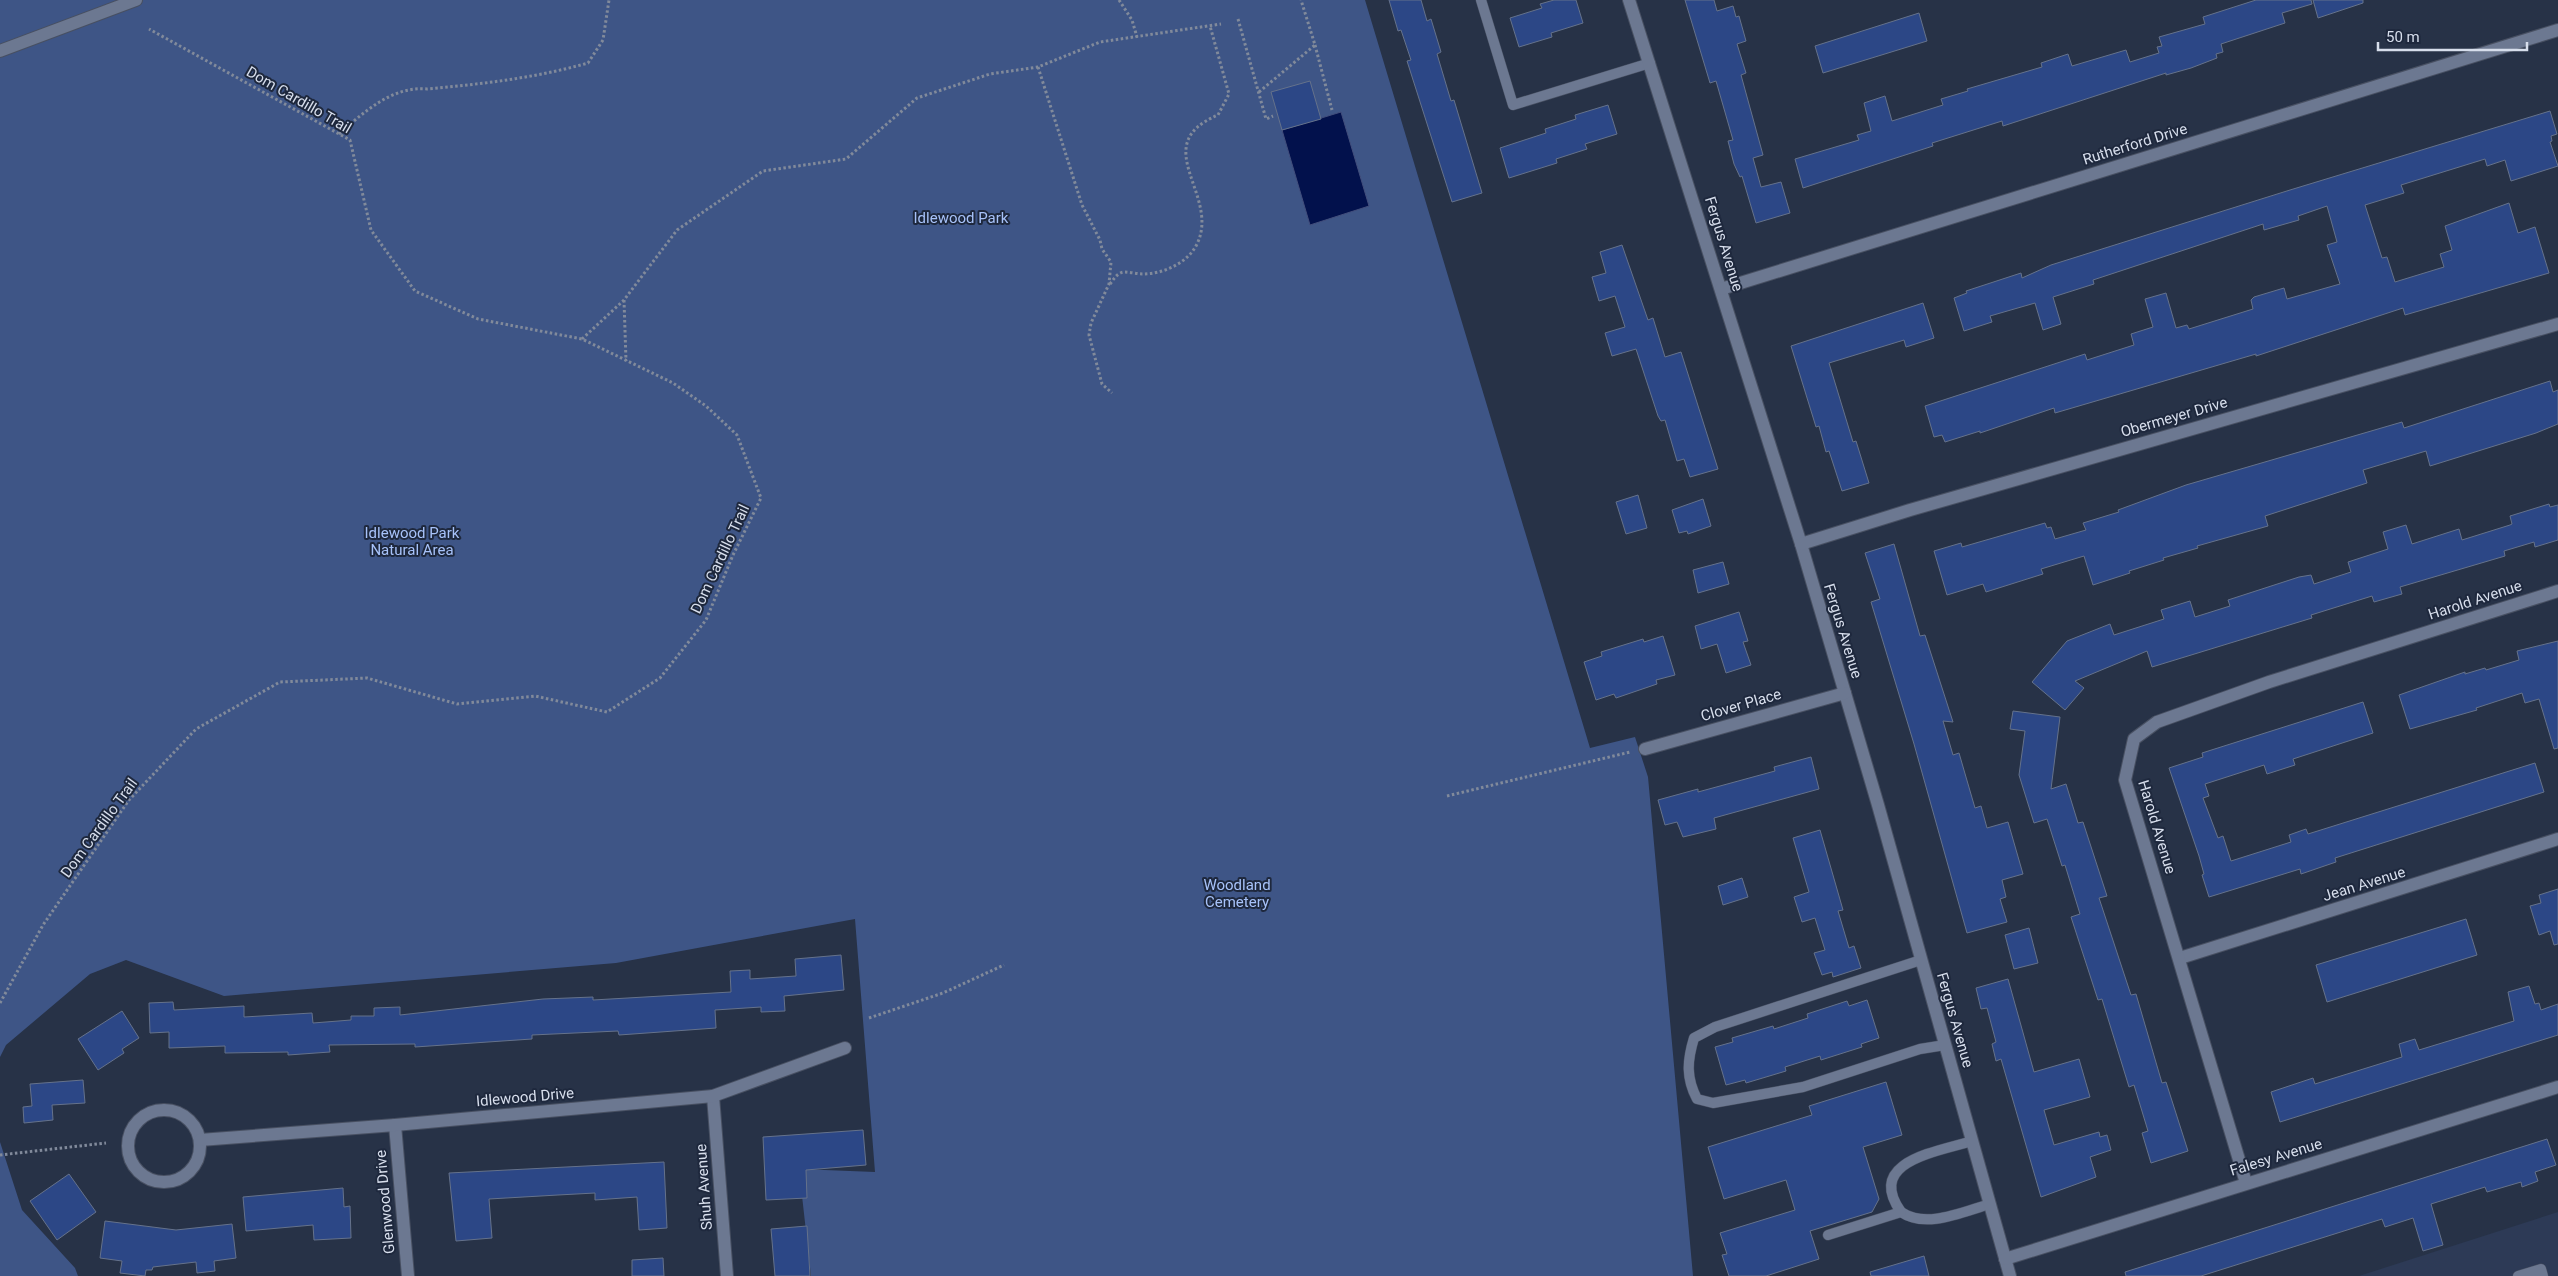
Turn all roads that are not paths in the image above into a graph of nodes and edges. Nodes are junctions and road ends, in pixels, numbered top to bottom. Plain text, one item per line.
1 (136, 0) edge
2 (1481, 0) edge
3 (1629, 0) edge
4 (2558, 30) edge
5 (0, 52) edge
6 (1650, 63) junction
7 (1721, 289) junction
8 (2558, 324) edge
9 (1801, 544) junction
10 (2558, 591) edge
11 (1845, 693) junction
12 (1646, 749) road end
13 (2558, 840) edge
14 (2180, 958) junction
15 (1921, 960) junction
16 (1945, 1045) junction
17 (845, 1048) dead end
18 (2558, 1087) edge
19 (713, 1096) junction
20 (395, 1125) junction
21 (200, 1140) junction
22 (1972, 1142) junction
23 (2246, 1183) junction
24 (1990, 1204) junction
25 (1901, 1212) junction
26 (1828, 1234) dead end
27 (2005, 1258) junction
28 (408, 1276) edge
29 (727, 1276) edge
30 (2010, 1276) edge
31 (2518, 1276) edge
32 (2543, 1276) edge

1 - 5 street
2 - 6 lane
3 - 6 street, Fergus Avenue
4 - 7 street, Rutherford Drive
6 - 7 street, Fergus Avenue
7 - 9 street, Fergus Avenue
8 - 9 street, Obermeyer Drive
9 - 11 street, Fergus Avenue
10 - 14 street, Harold Avenue
11 - 12 street, Clover Place
11 - 15 street, Fergus Avenue
13 - 14 street, Jean Avenue
14 - 23 street, Harold Avenue
15 - 16 street, Fergus Avenue
15 - 16 lane
16 - 22 street, Fergus Avenue
17 - 19 street, Idlewood Drive
18 - 23 street, Falesy Avenue
19 - 20 street, Idlewood Drive
19 - 29 street, Shuh Avenue
20 - 21 street, Idlewood Drive
20 - 28 street, Glenwood Drive
21 - 21 street
22 - 24 street, Fergus Avenue
22 - 25 lane
23 - 27 street, Falesy Avenue
24 - 25 lane
24 - 27 street, Fergus Avenue
25 - 26 lane
27 - 30 street, Fergus Avenue
31 - 32 lane

